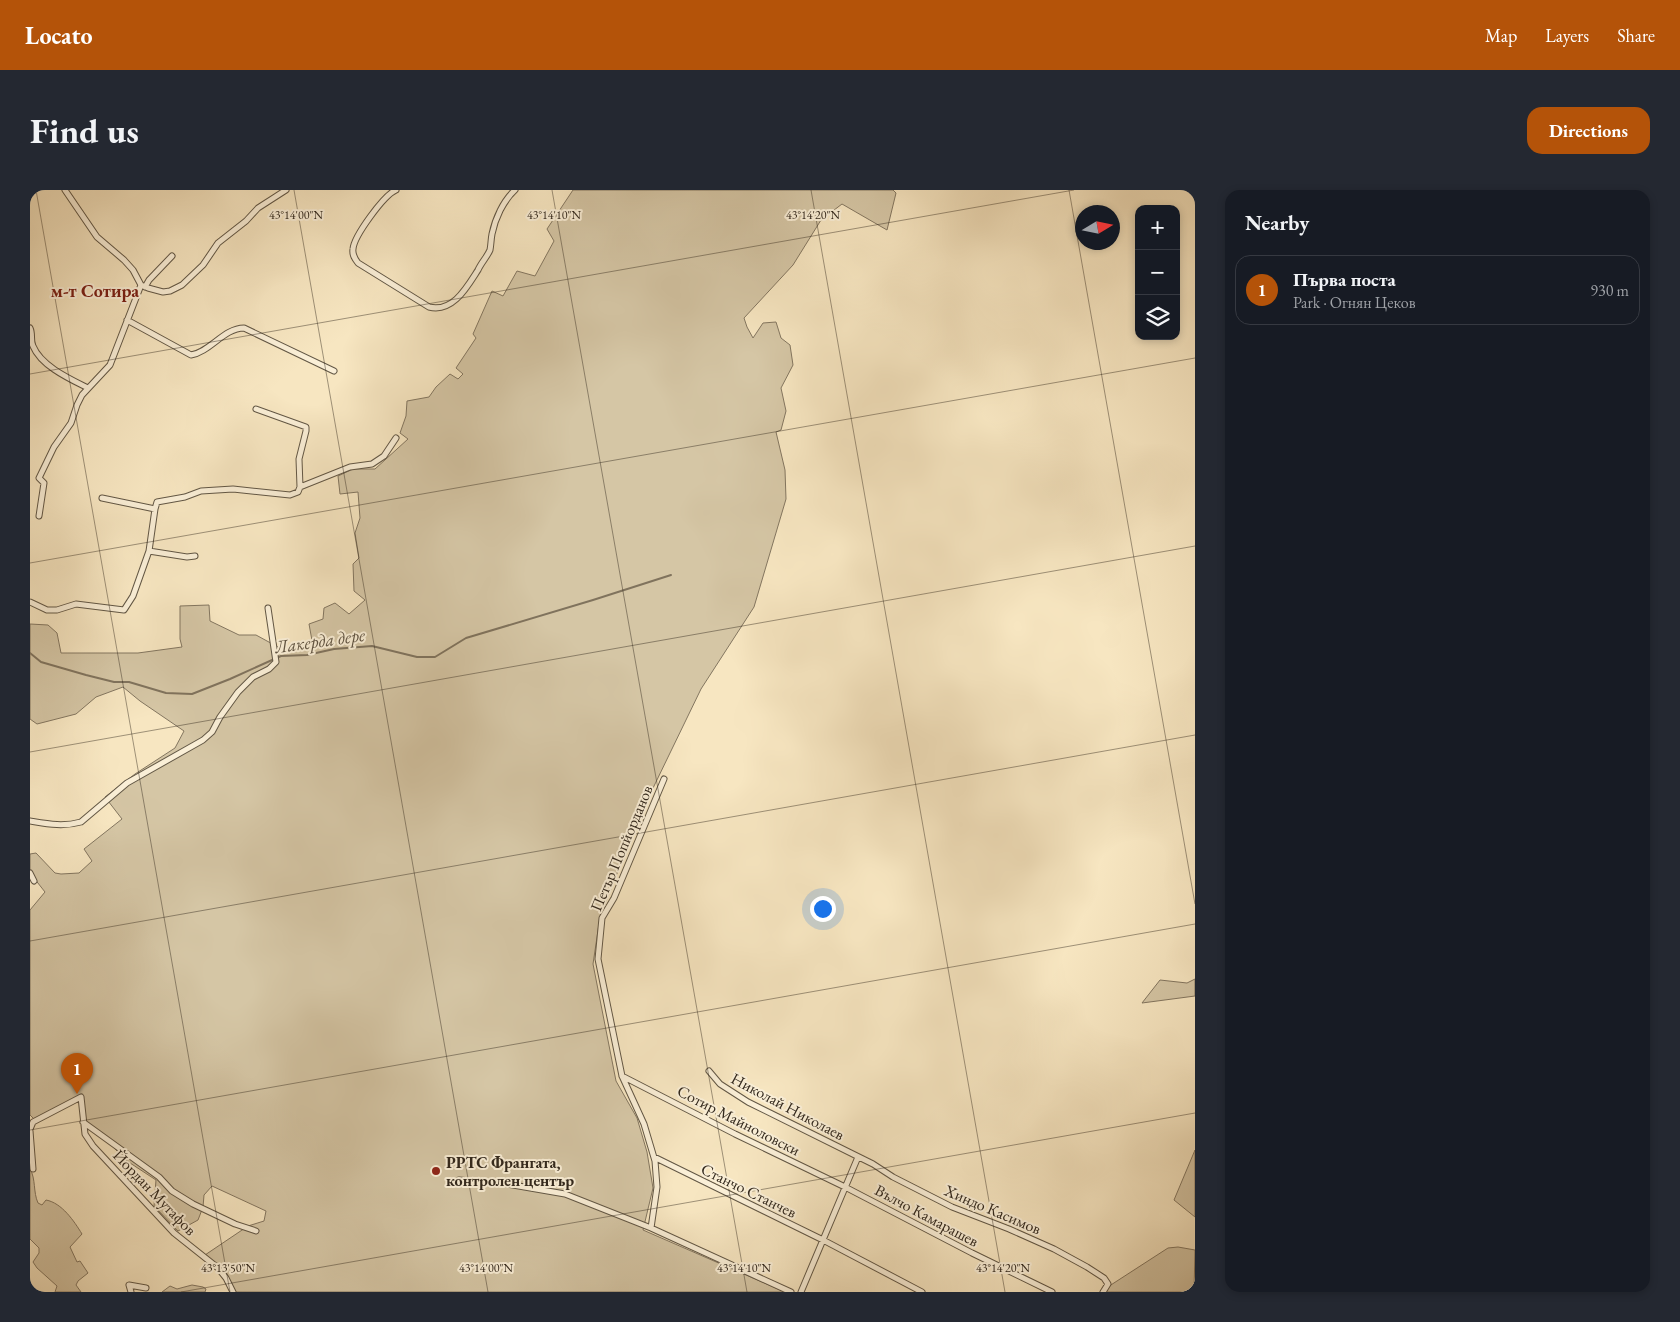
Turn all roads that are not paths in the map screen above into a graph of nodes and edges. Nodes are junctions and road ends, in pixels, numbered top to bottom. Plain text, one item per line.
1 (65, 190) edge
2 (286, 190) edge
3 (396, 190) edge
4 (515, 190) edge
5 (172, 256) dead end
6 (143, 286) junction
7 (127, 320) junction
8 (30, 328) edge
9 (31, 342) edge
10 (334, 371) dead end
11 (88, 388) junction
12 (256, 410) dead end
13 (396, 438) dead end
14 (300, 488) junction
15 (102, 498) dead end
16 (155, 509) junction
17 (39, 516) dead end
18 (149, 551) junction
19 (195, 556) dead end
20 (30, 602) edge
21 (268, 608) dead end
22 (664, 779) dead end
23 (30, 821) edge
24 (30, 873) edge
25 (34, 880) dead end
26 (709, 1071) dead end
27 (622, 1076) junction
28 (83, 1122) junction
29 (30, 1130) edge
30 (654, 1157) junction
31 (858, 1157) junction
32 (33, 1169) dead end
33 (459, 1180) dead end
34 (845, 1186) junction
35 (651, 1228) junction
36 (256, 1231) dead end
37 (823, 1240) junction
38 (146, 1288) dead end
39 (131, 1292) edge
40 (233, 1292) edge
41 (791, 1292) edge
42 (801, 1292) edge
43 (922, 1292) edge
44 (1052, 1292) edge
45 (1103, 1292) edge

1 - 6 street
2 - 6 street
3 - 4 street
5 - 6 street
6 - 7 street
7 - 10 street
7 - 11 street
8 - 9 street
9 - 11 street
11 - 17 street
12 - 14 street
13 - 14 street
14 - 16 street
15 - 16 street
16 - 18 street
18 - 19 street
18 - 20 street
21 - 23 street
22 - 27 street, Петър Попйорданов
24 - 25 street
26 - 31 street, Николай Николаев
27 - 30 street, Петър Попйорданов
27 - 34 street, Сотир Майноловски
28 - 29 street, Йордан Мутафов
28 - 36 street
28 - 40 street, Йордан Мутафов
29 - 32 street
30 - 35 street, Петър Попйорданов
30 - 37 street, Станчо Станчев
31 - 34 street
31 - 45 street, Хиндо Касимов
33 - 35 street
34 - 37 street
34 - 44 street, Вълчо Камарашев
35 - 41 street
37 - 42 street
37 - 43 street, Станчо Станчев
38 - 39 street

